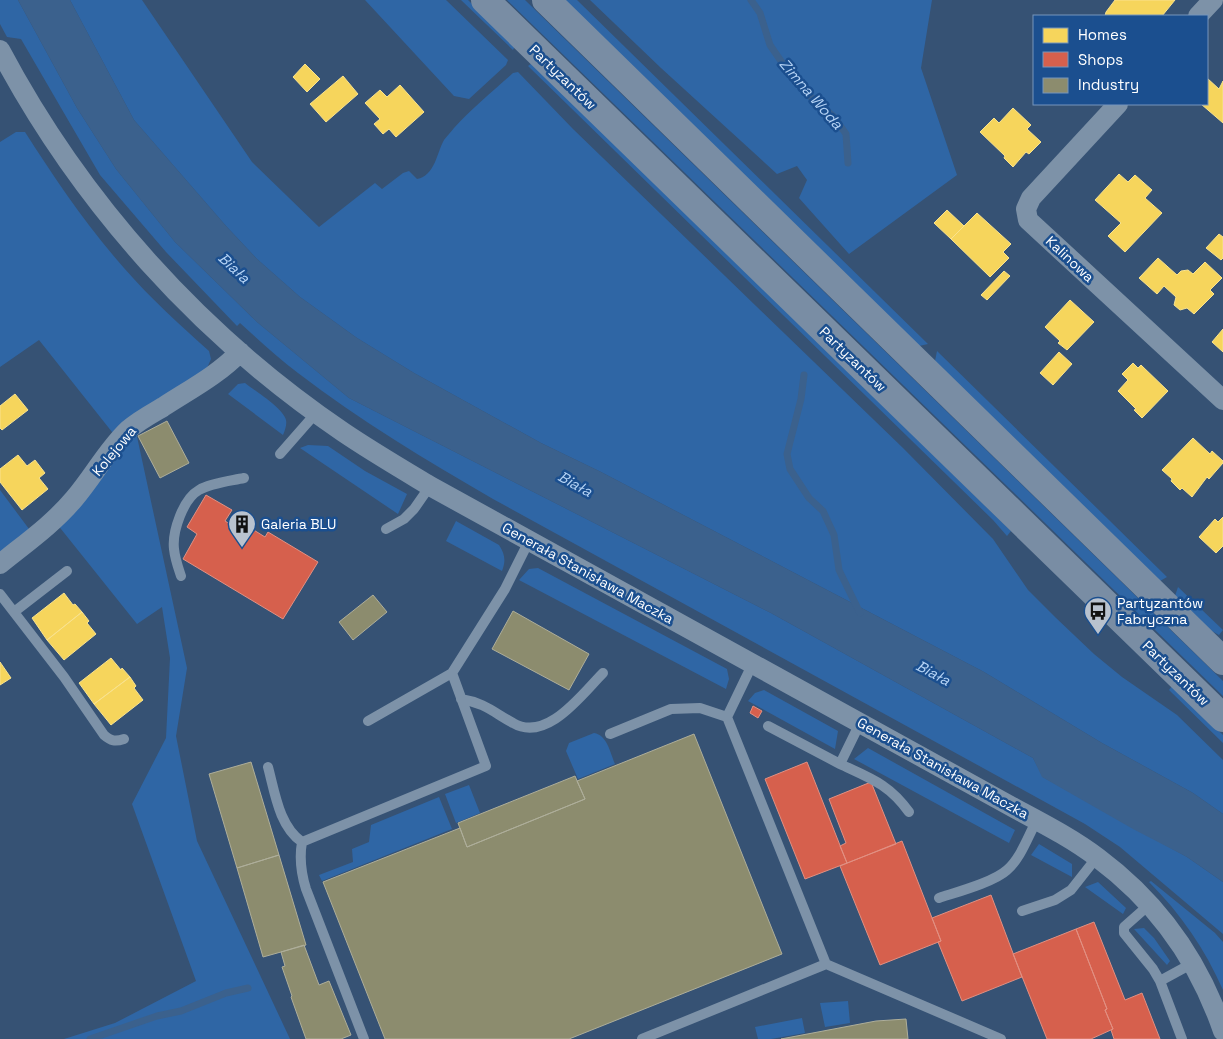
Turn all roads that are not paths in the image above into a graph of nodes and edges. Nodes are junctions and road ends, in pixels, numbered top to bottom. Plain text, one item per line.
1 (485, 0) edge
2 (546, 0) edge
3 (1213, 0) edge
4 (1199, 15) edge
5 (1, 55) edge
6 (1117, 105) edge
7 (240, 352) junction
8 (1223, 400) edge
9 (316, 413) junction
10 (280, 454) dead end
11 (244, 478) dead end
12 (430, 486) junction
13 (386, 529) dead end
14 (529, 541) junction
15 (0, 564) edge
16 (67, 571) dead end
17 (181, 576) dead end
18 (0, 594) edge
19 (14, 612) junction
20 (1223, 660) edge
21 (753, 663) junction
22 (452, 673) junction
23 (603, 673) dead end
24 (461, 699) junction
25 (726, 717) junction
26 (1223, 718) edge
27 (368, 721) dead end
28 (860, 723) junction
29 (768, 726) dead end
30 (610, 734) dead end
31 (124, 739) dead end
32 (840, 764) junction
33 (268, 767) dead end
34 (909, 812) dead end
35 (1037, 820) junction
36 (302, 842) junction
37 (1097, 857) junction
38 (939, 898) dead end
39 (1150, 904) junction
40 (1022, 912) dead end
41 (1193, 963) junction
42 (826, 964) junction
43 (1160, 981) junction
44 (1223, 1031) edge
45 (364, 1039) edge
46 (642, 1039) edge
47 (1001, 1039) edge
48 (1182, 1039) edge

1 - 26 main road, Partyzantów
2 - 20 main road
3 - 4 street
5 - 7 street, Generała Stanisława Maczka
6 - 8 street, Kalinowa
7 - 9 street, Generała Stanisława Maczka
7 - 15 street, Kolejowa
9 - 10 lane
9 - 12 street, Generała Stanisława Maczka
11 - 17 lane
12 - 13 lane
12 - 14 street, Generała Stanisława Maczka
14 - 21 street, Generała Stanisława Maczka
14 - 22 lane
16 - 19 lane
18 - 19 lane
19 - 31 lane
21 - 25 lane
21 - 28 street, Generała Stanisława Maczka
22 - 24 lane
22 - 27 lane
23 - 24 lane
24 - 36 lane
25 - 30 lane
25 - 42 lane
28 - 32 lane
28 - 35 street, Generała Stanisława Maczka
29 - 32 lane
32 - 34 lane
33 - 36 lane
35 - 37 street, Generała Stanisława Maczka
35 - 38 lane
36 - 45 lane
37 - 39 street, Generała Stanisława Maczka
37 - 40 lane
39 - 41 street, Generała Stanisława Maczka
39 - 43 lane
41 - 43 lane
41 - 44 street, Generała Stanisława Maczka
42 - 46 lane
42 - 47 lane
43 - 48 lane

